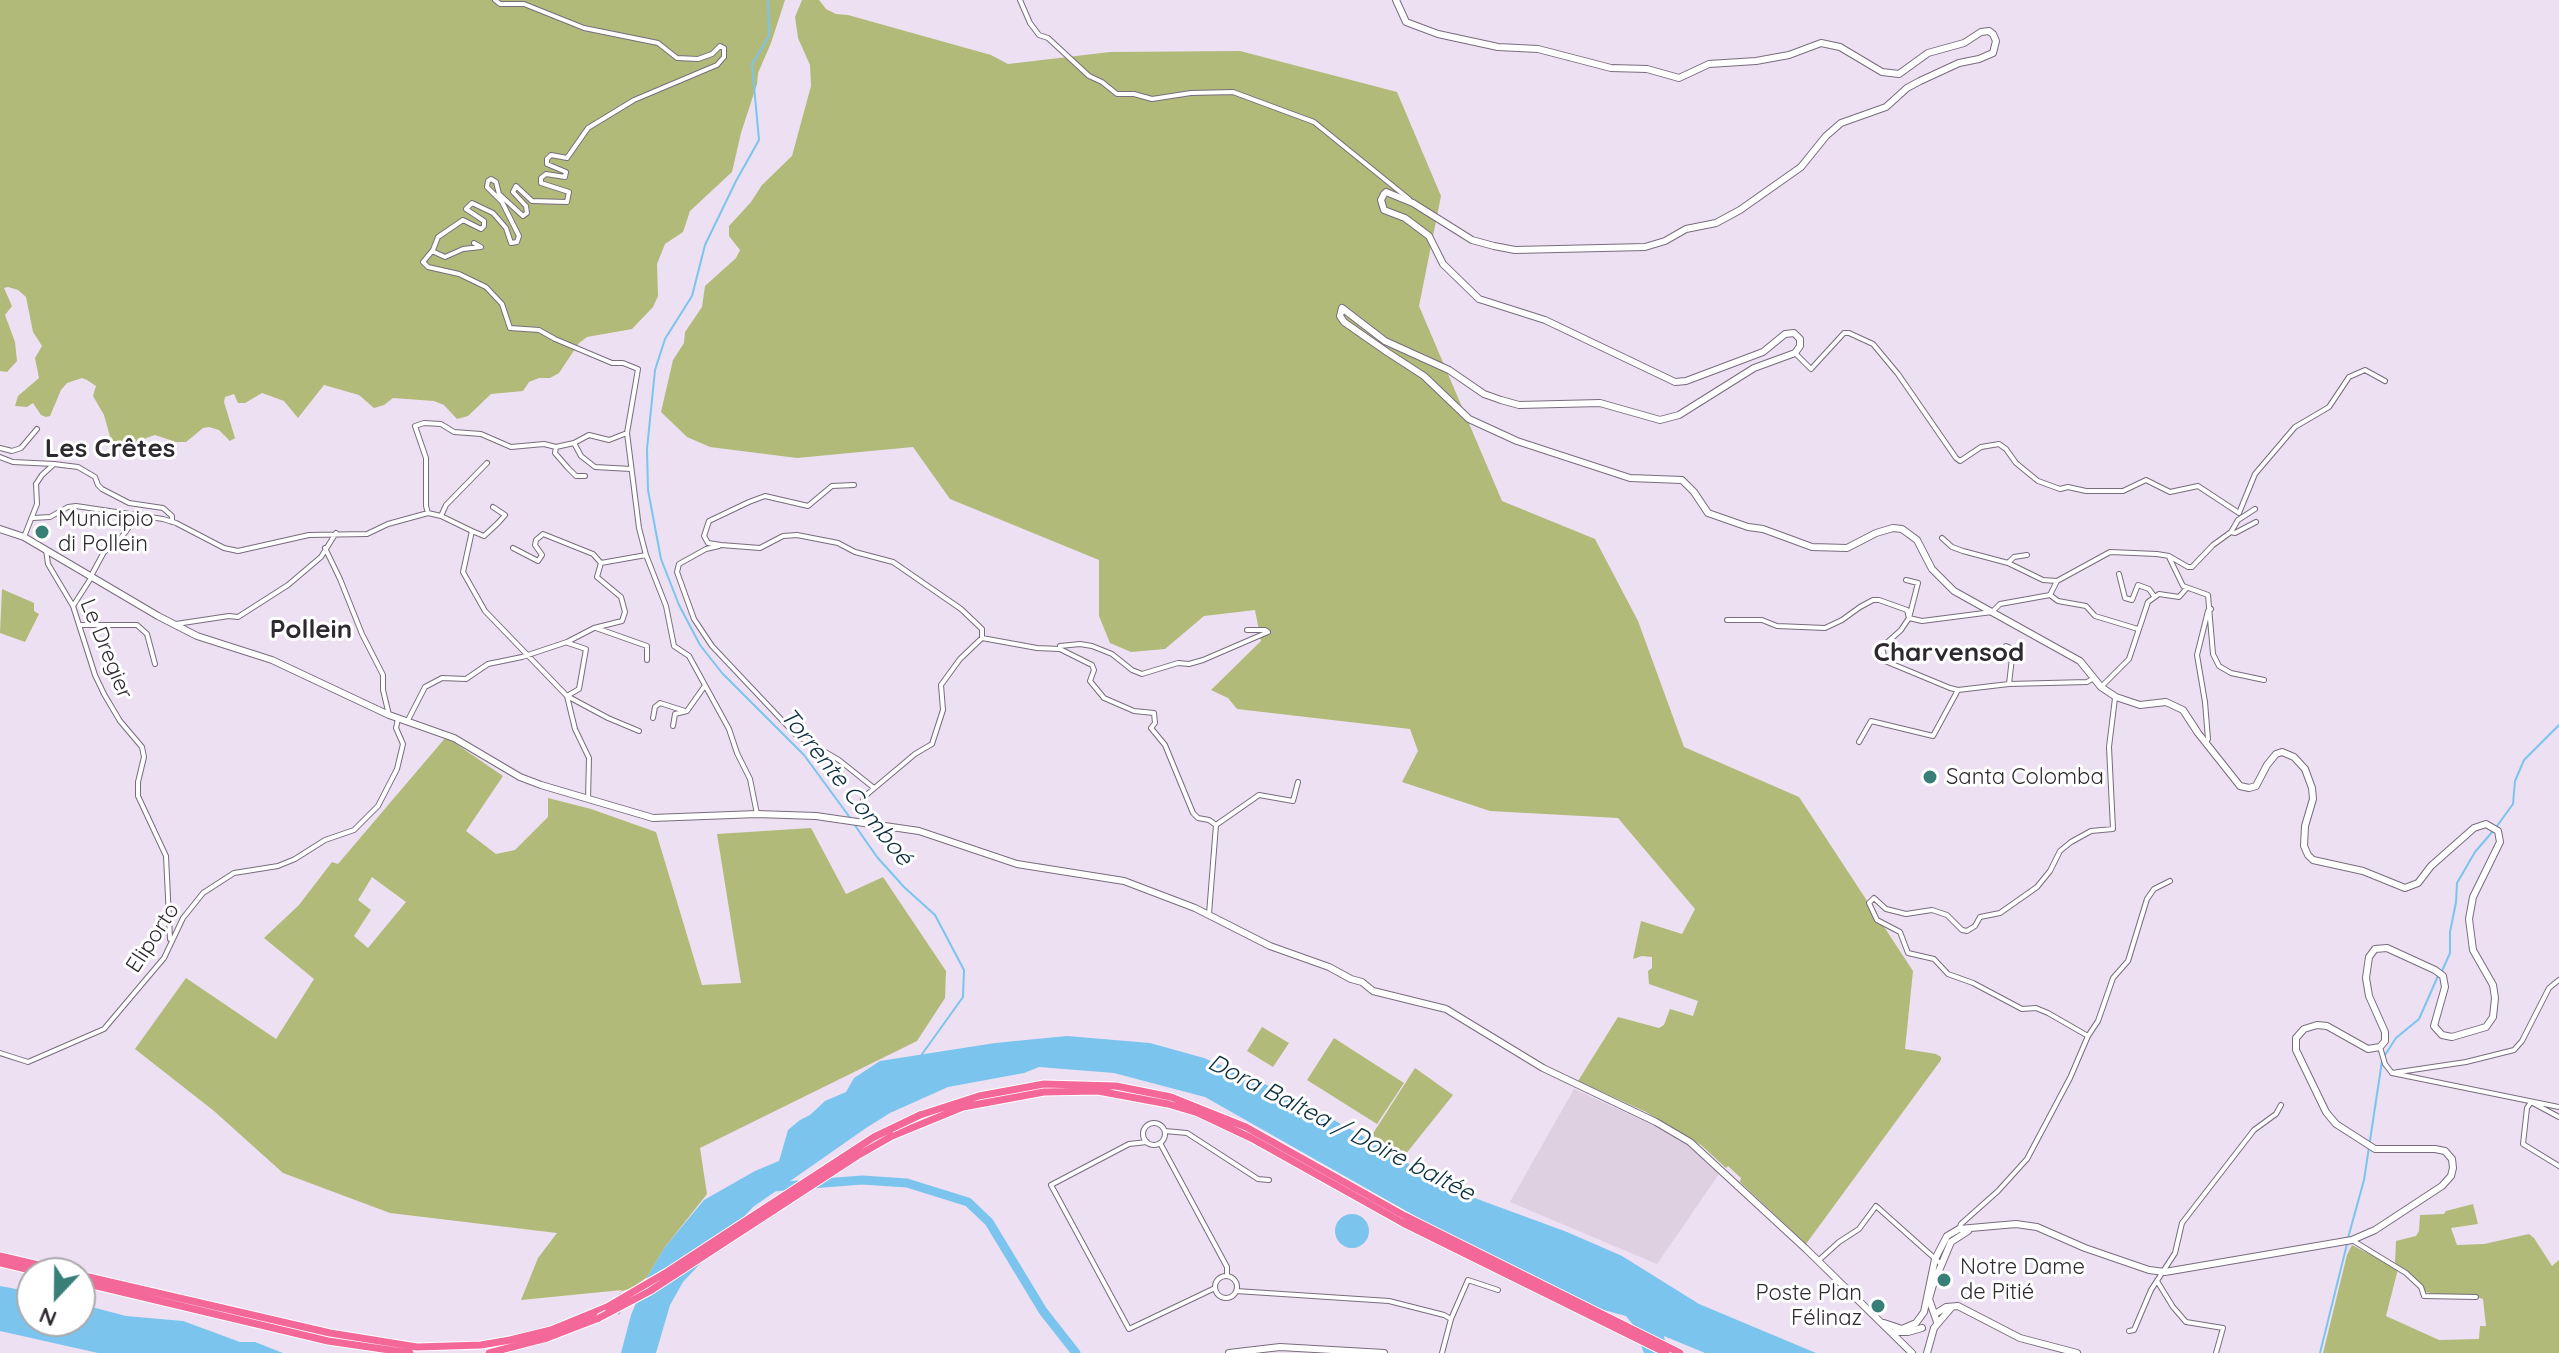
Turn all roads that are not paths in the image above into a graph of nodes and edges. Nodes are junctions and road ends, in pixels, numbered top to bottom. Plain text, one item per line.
1 (495, 0) edge
2 (1020, 0) edge
3 (1396, 0) edge
4 (1441, 220) junction
5 (474, 243) dead end
6 (432, 251) junction
7 (1795, 353) junction
8 (2385, 381) dead end
9 (37, 429) dead end
10 (627, 433) junction
11 (574, 443) junction
12 (556, 447) junction
13 (0, 448) edge
14 (0, 457) edge
15 (487, 463) dead end
16 (54, 464) junction
17 (631, 469) junction
18 (585, 476) dead end
19 (854, 485) dead end
20 (493, 507) dead end
21 (2255, 509) dead end
22 (428, 513) junction
23 (2239, 513) junction
24 (137, 516) junction
25 (441, 516) junction
26 (33, 518) junction
27 (172, 522) junction
28 (2256, 522) dead end
29 (0, 529) edge
30 (2231, 530) junction
31 (472, 531) junction
32 (336, 533) junction
33 (24, 537) junction
34 (1942, 538) dead end
35 (721, 545) junction
36 (325, 548) junction
37 (513, 548) dead end
38 (46, 550) junction
39 (646, 555) junction
40 (2027, 555) dead end
41 (2169, 556) junction
42 (601, 563) junction
43 (2008, 563) junction
44 (2119, 574) dead end
45 (91, 576) junction
46 (1906, 580) dead end
47 (2057, 581) junction
48 (2186, 589) junction
49 (2050, 595) junction
50 (2154, 596) junction
51 (73, 606) junction
52 (2211, 609) junction
53 (1992, 612) junction
54 (1909, 618) junction
55 (1727, 620) dead end
56 (80, 625) junction
57 (173, 625) junction
58 (594, 628) junction
59 (2138, 629) junction
60 (1247, 630) dead end
61 (982, 638) junction
62 (567, 642) junction
63 (2006, 646) dead end
64 (1060, 649) junction
65 (528, 654) junction
66 (647, 660) dead end
67 (155, 664) dead end
68 (2094, 678) junction
69 (2264, 680) dead end
70 (2009, 684) junction
71 (704, 687) junction
72 (2101, 687) junction
73 (1958, 690) junction
74 (567, 696) junction
75 (2116, 697) junction
76 (687, 711) junction
77 (389, 715) junction
78 (653, 718) dead end
79 (398, 719) junction
80 (407, 722) junction
81 (673, 726) dead end
82 (639, 731) dead end
83 (1859, 742) dead end
84 (2206, 742) junction
85 (1298, 782) dead end
86 (874, 788) junction
87 (588, 799) junction
88 (757, 814) junction
89 (865, 822) junction
90 (1216, 825) junction
91 (2170, 881) dead end
92 (1209, 914) junction
93 (170, 942) junction
94 (2559, 980) edge
95 (2088, 1036) junction
96 (2380, 1047) junction
97 (0, 1053) edge
98 (2392, 1073) junction
99 (2531, 1102) junction
100 (2281, 1105) dead end
101 (2559, 1107) edge
102 (2559, 1117) edge
103 (1165, 1131) junction
104 (1147, 1142) junction
105 (1160, 1143) junction
106 (2559, 1166) edge
107 (1269, 1180) dead end
108 (1959, 1229) junction
109 (1976, 1229) junction
110 (2348, 1240) junction
111 (1818, 1261) junction
112 (1938, 1262) junction
113 (2165, 1272) junction
114 (1227, 1276) junction
115 (96, 1279) edge
116 (2157, 1281) junction
117 (96, 1286) edge
118 (1215, 1288) junction
119 (1498, 1290) dead end
120 (1236, 1291) junction
121 (2476, 1297) dead end
122 (1922, 1314) junction
123 (1451, 1319) junction
124 (1935, 1319) junction
125 (1884, 1323) junction
126 (1923, 1328) junction
127 (1892, 1331) junction
128 (2129, 1331) dead end
129 (410, 1353) edge
130 (489, 1353) edge
131 (1229, 1353) edge
132 (1384, 1353) edge
133 (1442, 1353) edge
134 (1666, 1353) edge
135 (1680, 1353) edge
136 (1912, 1353) edge
137 (1926, 1353) edge
138 (2077, 1353) edge
139 (2216, 1353) edge

1 - 6 street
2 - 4 street
3 - 4 main road
4 - 7 main road
5 - 6 street
6 - 10 street
7 - 23 street
7 - 53 main road
8 - 23 street
9 - 13 street
10 - 11 street
10 - 17 street
11 - 12 street
11 - 17 street
12 - 18 street
12 - 22 street
14 - 16 street
15 - 25 street
16 - 26 street
16 - 27 street
17 - 39 street
19 - 35 street
20 - 31 street
21 - 30 street
22 - 25 street
22 - 32 street
23 - 30 street
24 - 26 street
24 - 27 street
24 - 45 street
25 - 31 street
26 - 33 street
27 - 32 street
28 - 30 street
29 - 33 main road
30 - 41 street
31 - 65 street
32 - 36 street
33 - 38 main road
34 - 43 street
35 - 61 street
35 - 86 street
36 - 57 street
36 - 77 street
37 - 42 street
38 - 45 main road
38 - 51 street, Le Dregier
39 - 42 street
39 - 71 street
40 - 43 street
41 - 47 street
41 - 48 street
42 - 58 street
43 - 47 street
44 - 50 street
45 - 51 street
45 - 57 main road
46 - 54 street
47 - 49 street
48 - 50 street
48 - 52 street
49 - 53 street
49 - 59 street
50 - 59 street
51 - 56 street, Le Dregier
52 - 69 street
52 - 84 street
53 - 54 street
53 - 68 main road
54 - 55 street
54 - 73 street
56 - 67 street
56 - 93 street, Le Dregier
57 - 77 main road
58 - 62 street
58 - 66 street
59 - 72 street
60 - 64 street
61 - 64 street
61 - 86 street
62 - 65 street
62 - 74 street
63 - 70 street
64 - 90 street
65 - 74 street
65 - 80 street
68 - 70 street
68 - 72 main road
70 - 73 street
71 - 76 street
71 - 88 street
72 - 75 main road
73 - 83 street
74 - 82 street
74 - 87 street
75 - 84 main road
75 - 95 street
76 - 78 street
76 - 81 street
77 - 79 main road
79 - 80 main road
79 - 93 street, Eliporto
80 - 87 main road
84 - 96 main road
85 - 90 street
86 - 89 street
87 - 88 main road
88 - 89 main road
89 - 92 main road
90 - 92 street
91 - 95 street
92 - 111 main road
93 - 97 street, Eliporto
94 - 98 street
95 - 108 street
96 - 98 street
96 - 110 main road
98 - 99 street
99 - 101 street
99 - 102 street
99 - 106 street
100 - 113 street
103 - 104 street
103 - 105 street
103 - 107 street
104 - 105 street
104 - 118 street
105 - 114 street
108 - 109 main road
108 - 112 main road
109 - 112 main road
109 - 113 main road
110 - 113 main road
110 - 121 street
111 - 112 street
111 - 125 main road
112 - 122 main road
112 - 124 main road
113 - 116 street
114 - 118 street
114 - 120 street
115 - 135 highway, bridge
116 - 128 street
116 - 139 street
117 - 129 highway
118 - 120 street
119 - 123 street
120 - 123 street
122 - 124 main road
122 - 125 main road
122 - 126 main road
123 - 133 street
124 - 126 main road
124 - 137 main road
124 - 138 main road
125 - 127 main road
126 - 127 main road
126 - 137 main road
127 - 136 main road
130 - 134 highway, bridge
131 - 132 main road

